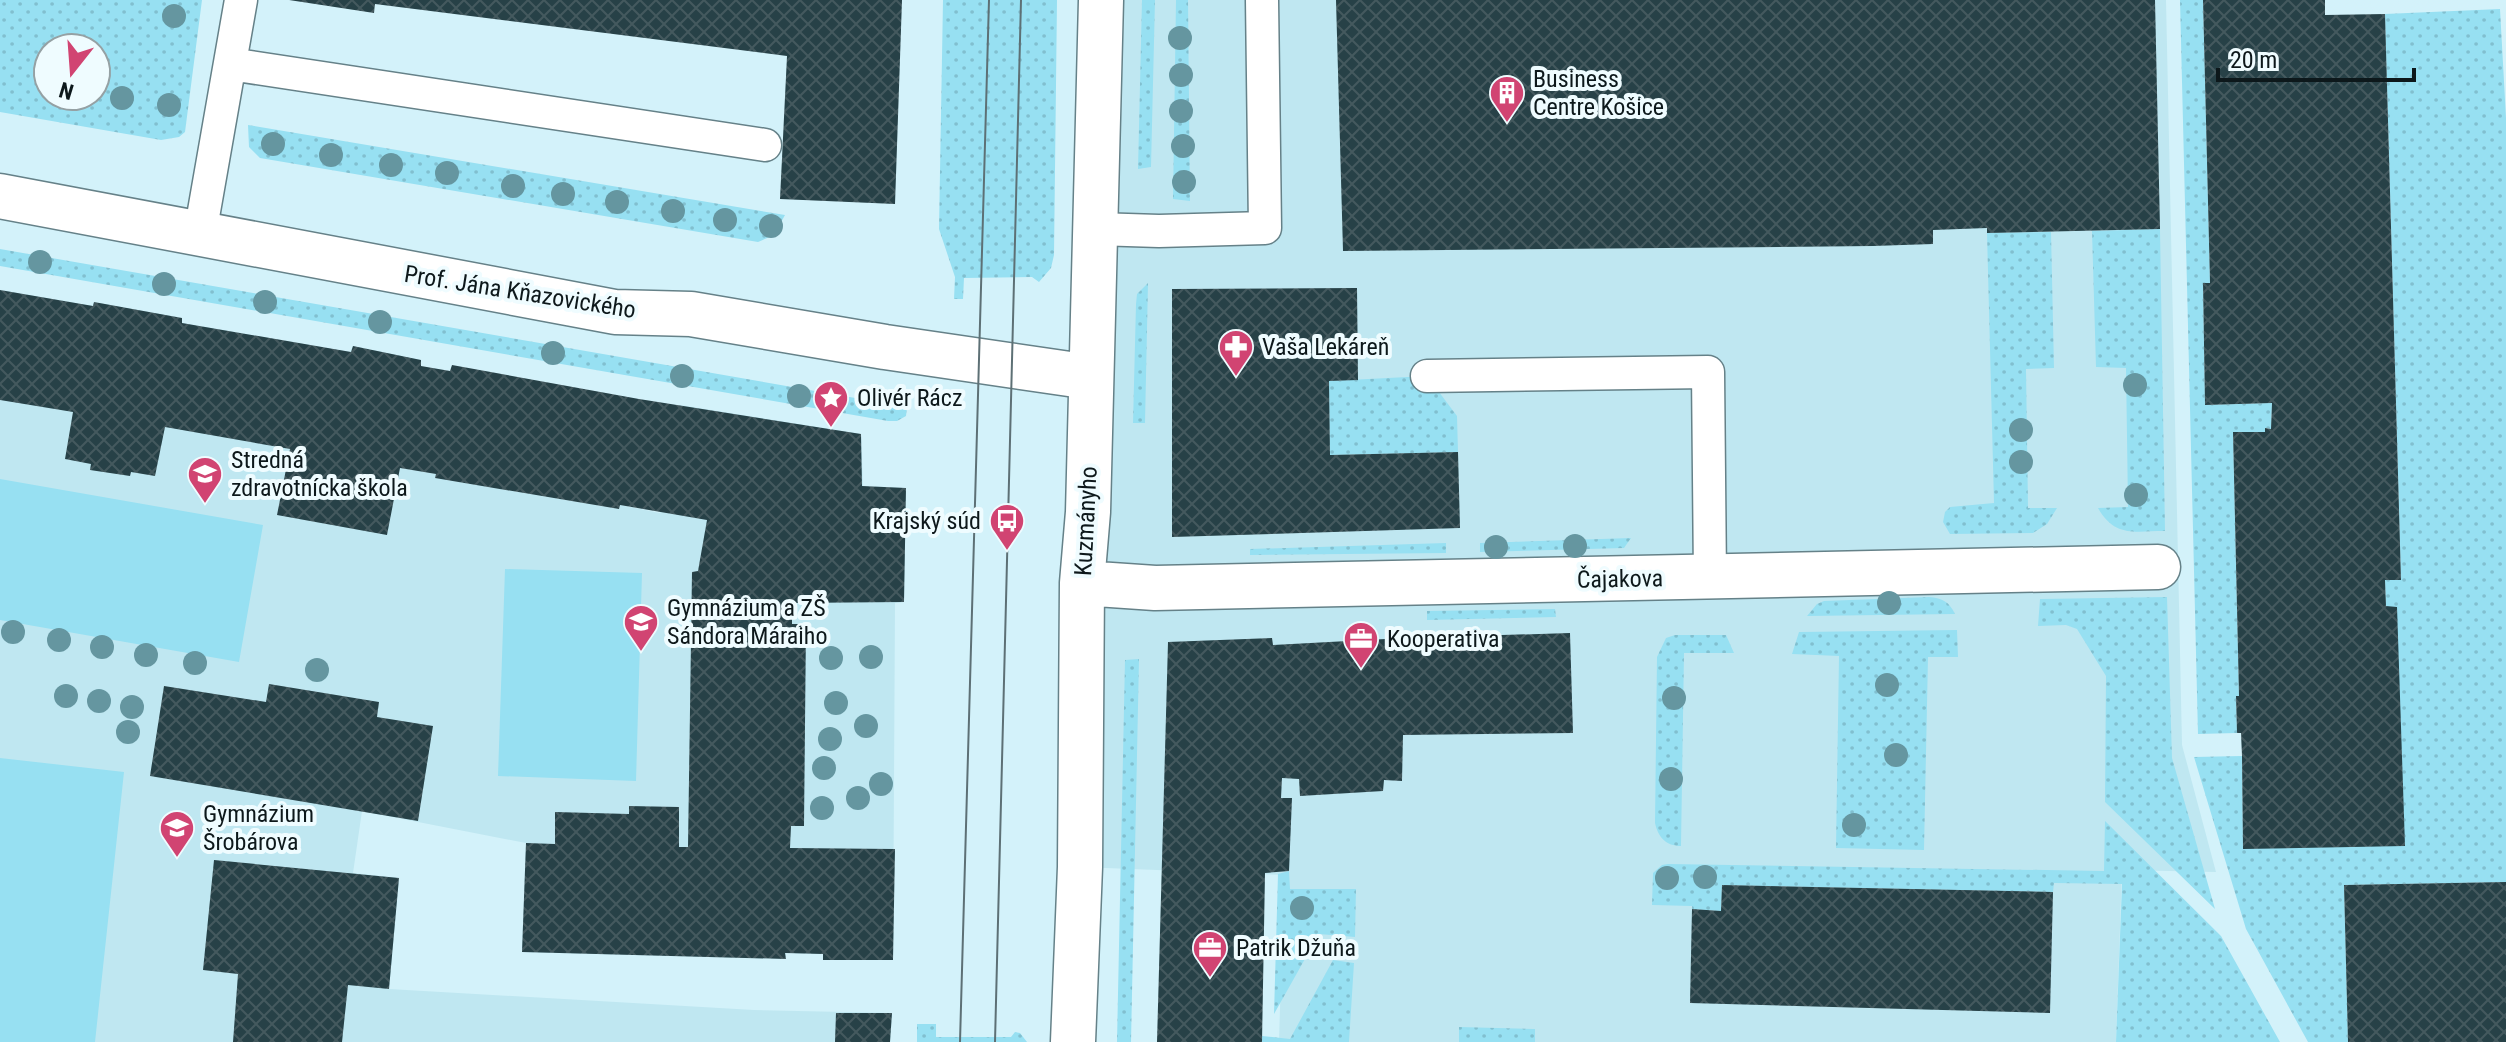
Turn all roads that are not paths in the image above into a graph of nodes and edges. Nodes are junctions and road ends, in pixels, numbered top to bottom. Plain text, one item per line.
1 (241, 0) edge
2 (1101, 0) edge
3 (1262, 0) edge
4 (230, 64) junction
5 (765, 145) dead end
6 (0, 196) edge
7 (1096, 229) junction
8 (200, 234) junction
9 (1427, 376) dead end
10 (1090, 377) junction
11 (2158, 567) dead end
12 (1710, 579) junction
13 (1082, 583) junction
14 (1073, 1042) edge

1 - 4 lane
2 - 7 street, Kuzmányho
3 - 7 lane
4 - 5 lane
4 - 8 lane
6 - 8 street, Prof. Jána Kňazovického
7 - 10 street, Kuzmányho
8 - 10 street, Prof. Jána Kňazovického
9 - 12 lane
10 - 13 street, Kuzmányho
11 - 12 street, Čajakova
12 - 13 street, Čajakova
13 - 14 street, Kuzmányho

